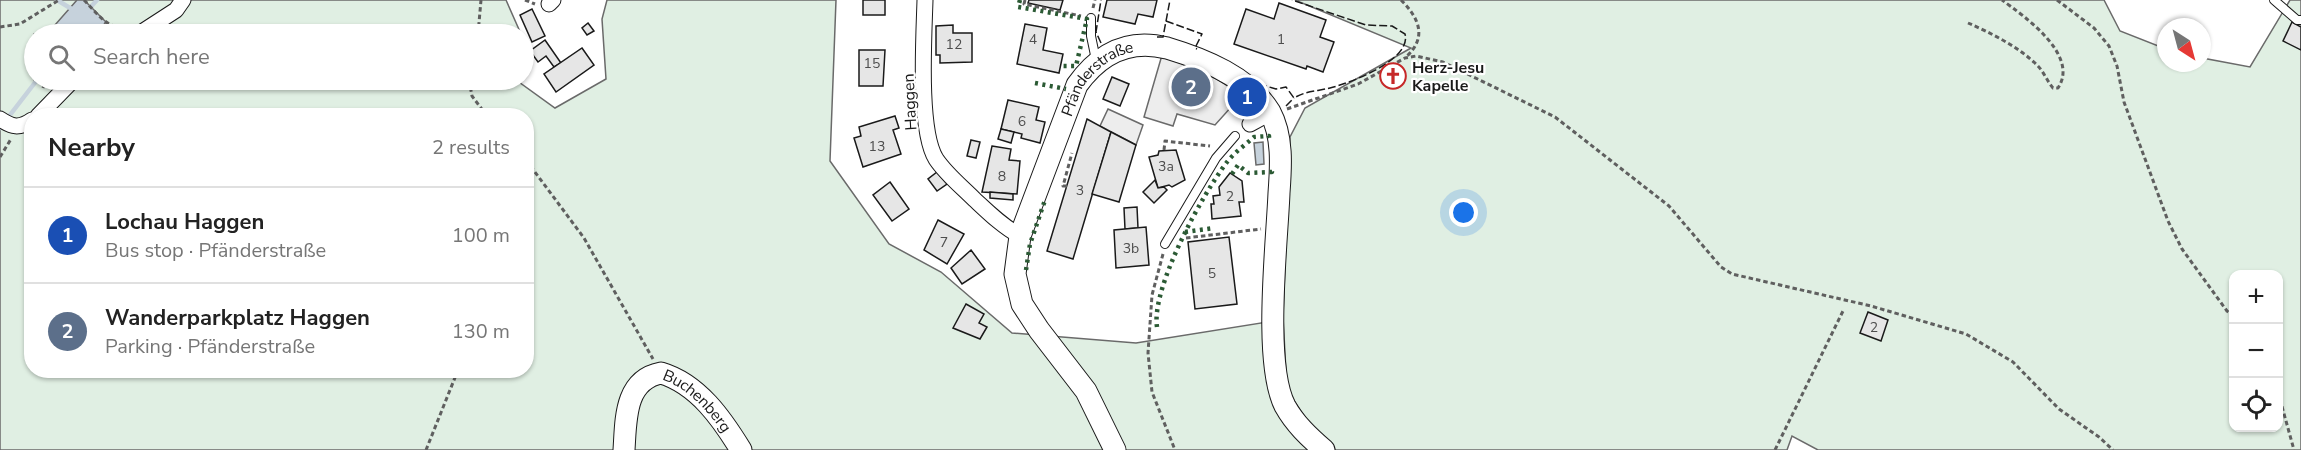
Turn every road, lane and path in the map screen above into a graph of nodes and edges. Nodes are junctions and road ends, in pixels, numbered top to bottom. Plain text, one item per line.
1 (59, 0) edge
2 (84, 0) edge
3 (183, 0) edge
4 (481, 0) edge
5 (925, 0) edge
6 (1025, 0) edge
7 (1401, 0) edge
8 (2002, 0) edge
9 (2057, 0) edge
10 (2274, 0) edge
11 (1091, 18) joint
12 (2301, 20) edge
13 (1968, 23) dead end
14 (110, 24) edge
15 (154, 24) edge
16 (479, 24) edge
17 (0, 27) edge
18 (1405, 58) junction
19 (1096, 61) junction
20 (63, 90) edge
21 (471, 90) edge
22 (46, 108) edge
23 (481, 108) edge
24 (1270, 113) junction
25 (6, 123) edge
26 (1250, 124) dead end
27 (24, 126) edge
28 (1235, 136) dead end
29 (1226, 147) junction
30 (1164, 150) dead end
31 (534, 170) edge
32 (1277, 228) junction
33 (1020, 236) junction
34 (1186, 238) dead end
35 (1165, 244) joint
36 (1843, 311) dead end
37 (2229, 312) edge
38 (661, 373) junction
39 (455, 378) edge
40 (2283, 410) edge
41 (426, 450) edge
42 (624, 450) edge
43 (741, 450) edge
44 (1115, 450) edge
45 (1175, 450) edge
46 (1324, 450) edge
47 (1775, 450) edge
48 (2113, 450) edge
49 (2294, 450) edge

1 - 17 path
2 - 14 path
3 - 15 street
4 - 16 path
5 - 33 street, Haggen
6 - 11 path
7 - 18 path
8 - 13 path
9 - 37 path
10 - 12 lane
11 - 19 lane
18 - 24 path
18 - 48 path
19 - 24 street, Pfänderstraße
19 - 33 street, Pfänderstraße
20 - 22 street
21 - 23 path
24 - 26 street
24 - 32 street, Pfänderstraße
25 - 27 street
28 - 29 lane
29 - 30 path
29 - 35 lane
31 - 38 path
32 - 34 path
32 - 46 street, Pfänderstraße
33 - 44 street, Pfänderstraße
35 - 45 path
36 - 47 path
38 - 42 street, Buchenberg
38 - 43 street, Buchenberg
39 - 41 path
40 - 49 path

